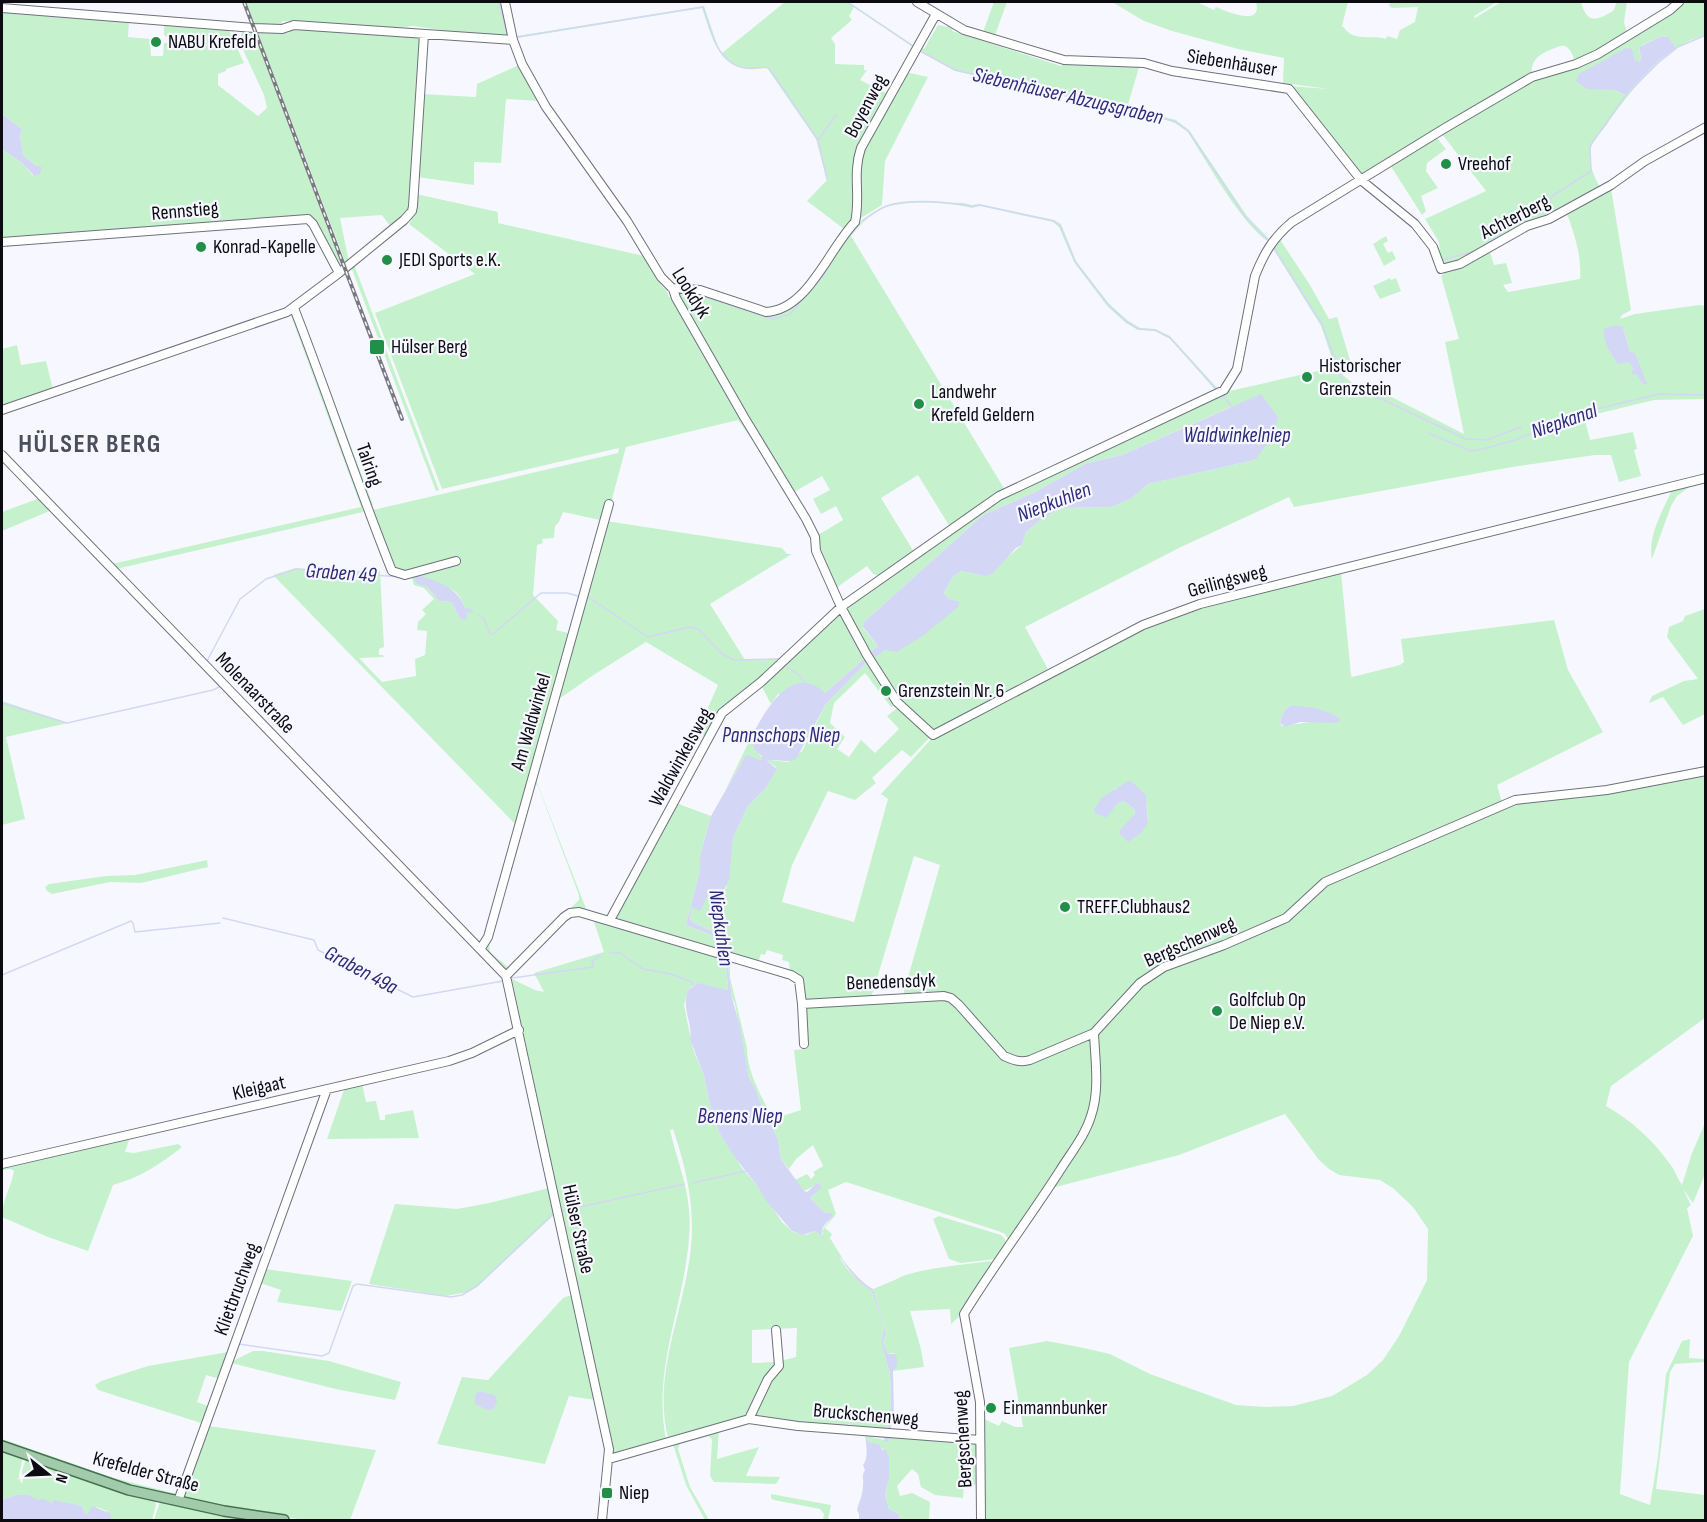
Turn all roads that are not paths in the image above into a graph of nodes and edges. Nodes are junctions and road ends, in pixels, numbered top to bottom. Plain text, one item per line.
1 (505, 2) edge
2 (917, 2) edge
3 (1679, 2) edge
4 (2, 8) edge
5 (936, 14) junction
6 (424, 34) junction
7 (513, 40) junction
8 (1706, 127) edge
9 (1361, 180) junction
10 (2, 242) edge
11 (339, 273) junction
12 (672, 288) junction
13 (294, 308) junction
14 (2, 410) edge
15 (2, 455) edge
16 (1706, 478) edge
17 (609, 504) dead end
18 (456, 561) dead end
19 (841, 607) junction
20 (1706, 771) edge
21 (610, 920) junction
22 (484, 951) junction
23 (506, 976) junction
24 (802, 1004) junction
25 (519, 1030) junction
26 (1094, 1033) junction
27 (804, 1044) dead end
28 (327, 1089) junction
29 (2, 1164) edge
30 (776, 1330) dead end
31 (749, 1419) junction
32 (980, 1440) junction
33 (2, 1446) edge
34 (609, 1459) junction
35 (178, 1501) junction
36 (284, 1521) edge
37 (602, 1521) edge
38 (981, 1521) edge

1 - 7 street, Lookdyk
2 - 5 street, Siebenhäuser
3 - 9 street
4 - 6 street
5 - 9 street, Siebenhäuser
5 - 12 street, Boyenweg
6 - 7 street
6 - 11 street
7 - 12 street, Lookdyk
8 - 9 street, Achterberg
9 - 19 street, Waldwinkelsweg
10 - 11 street, Rennstieg
11 - 13 street
12 - 19 street, Lookdyk
13 - 14 street
13 - 18 street, Talring
15 - 22 street, Molenaarstraße
16 - 19 street, Geilingsweg
17 - 22 street, Am Waldwinkel
19 - 21 street, Waldwinkelsweg
20 - 26 street, Bergschenweg
21 - 23 street
21 - 24 street
22 - 23 street, Hülser Straße
23 - 25 street, Hülser Straße
24 - 26 street, Benedensdyk
24 - 27 street
25 - 28 street, Kleigaat
25 - 34 street, Hülser Straße
26 - 32 street, Bergschenweg
28 - 29 street, Kleigaat
28 - 35 street, Klietbruchweg
30 - 31 street
31 - 32 street, Bruckschenweg
31 - 34 street, Bruckschenweg
32 - 38 street, Bergschenweg
33 - 35 main road, Krefelder Straße
34 - 37 street, Hülser Straße
35 - 36 main road, Krefelder Straße

